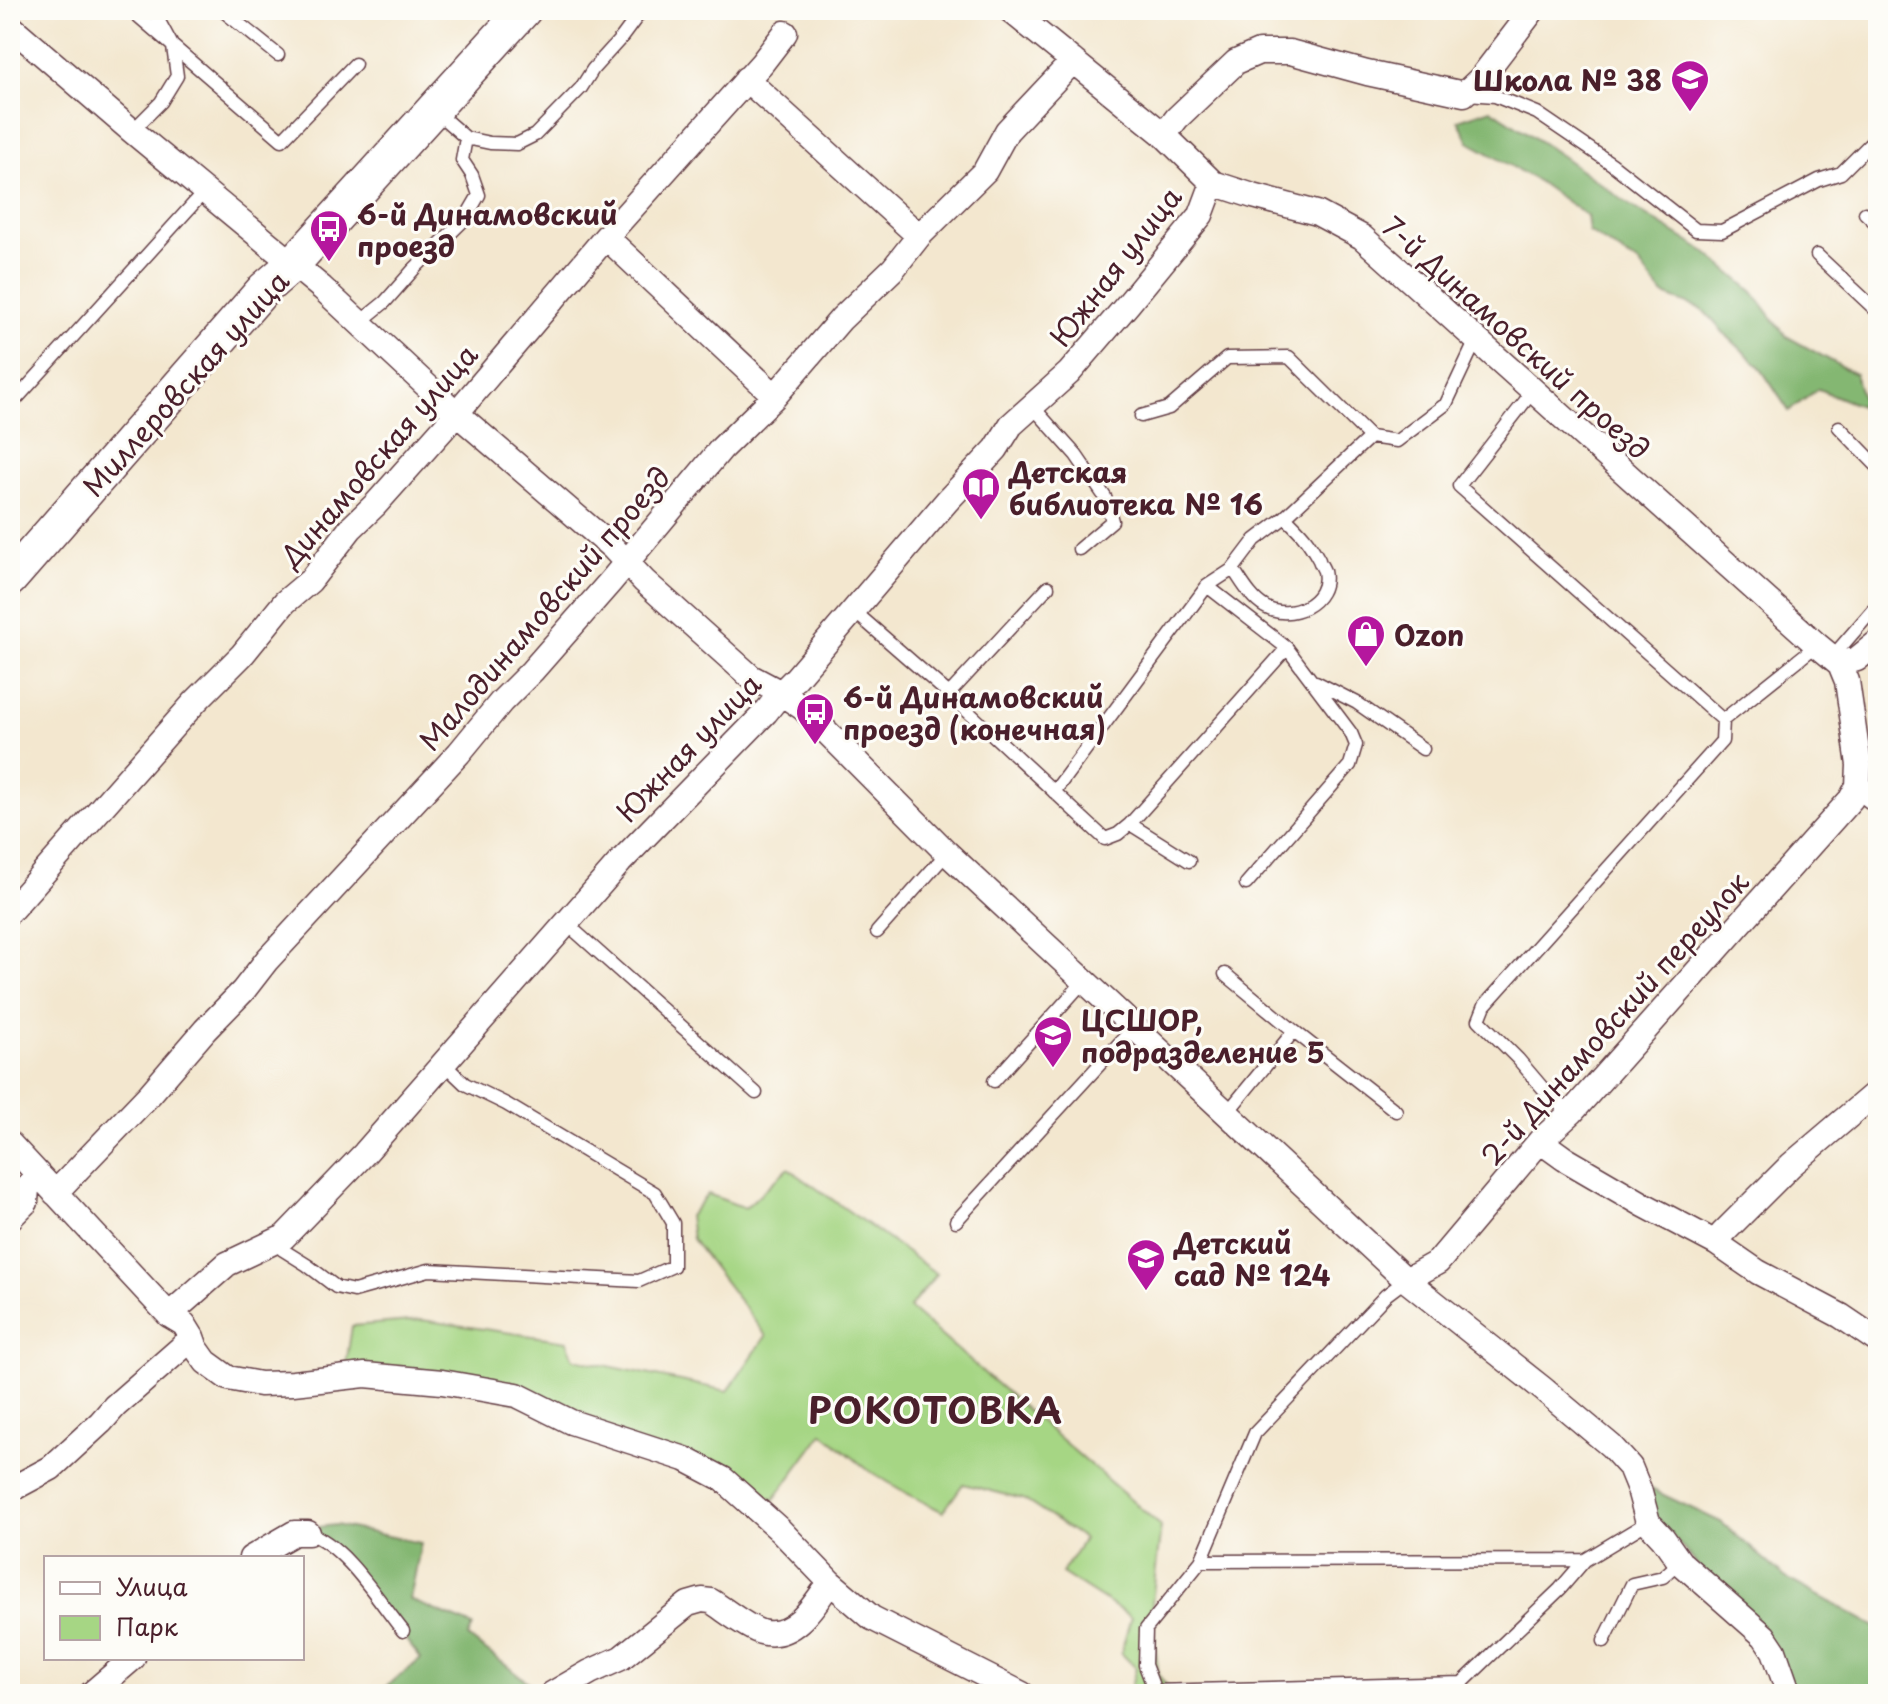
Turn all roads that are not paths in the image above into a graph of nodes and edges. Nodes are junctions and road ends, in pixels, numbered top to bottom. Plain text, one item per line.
1 (131, 10) edge
2 (153, 10) edge
3 (222, 10) edge
4 (524, 10) edge
5 (642, 10) edge
6 (1533, 10) edge
7 (1019, 13) edge
8 (10, 26) edge
9 (785, 33) dead end
10 (173, 47) junction
11 (278, 55) dead end
12 (1073, 61) junction
13 (355, 64) dead end
14 (746, 79) junction
15 (1464, 94) junction
16 (434, 110) junction
17 (132, 131) junction
18 (1164, 135) junction
19 (1878, 136) edge
20 (466, 138) junction
21 (1213, 183) junction
22 (205, 191) junction
23 (1865, 213) dead end
24 (1878, 225) edge
25 (919, 236) junction
26 (606, 237) junction
27 (1817, 255) dead end
28 (293, 264) junction
29 (1878, 312) edge
30 (359, 323) junction
31 (1477, 338) junction
32 (1533, 391) junction
33 (775, 396) junction
34 (10, 406) edge
35 (1033, 407) junction
36 (456, 413) junction
37 (1141, 416) dead end
38 (1839, 427) dead end
39 (1370, 437) junction
40 (1878, 467) edge
41 (1285, 517) junction
42 (1079, 549) dead end
43 (626, 563) junction
44 (1233, 569) junction
45 (10, 579) edge
46 (1207, 586) junction
47 (1048, 587) dead end
48 (1878, 604) edge
49 (855, 612) junction
50 (1878, 642) edge
51 (1817, 645) junction
52 (1287, 648) junction
53 (1840, 664) junction
54 (1313, 681) junction
55 (781, 693) junction
56 (949, 694) junction
57 (1723, 720) junction
58 (1423, 749) dead end
59 (1858, 786) junction
60 (1054, 792) junction
61 (1878, 801) edge
62 (1130, 824) junction
63 (947, 853) junction
64 (1189, 861) dead end
65 (1246, 884) dead end
66 (10, 911) edge
67 (566, 923) junction
68 (877, 932) dead end
69 (1225, 974) dead end
70 (1084, 981) junction
71 (1135, 1026) junction
72 (1294, 1031) junction
73 (443, 1063) junction
74 (994, 1081) dead end
75 (1878, 1091) edge
76 (756, 1093) dead end
77 (1396, 1111) dead end
78 (1572, 1112) junction
79 (1227, 1113) junction
80 (1540, 1141) junction
81 (10, 1144) edge
82 (37, 1173) junction
83 (55, 1193) junction
84 (10, 1218) edge
85 (956, 1221) dead end
86 (275, 1242) junction
87 (1716, 1243) junction
88 (1406, 1280) junction
89 (169, 1315) junction
90 (192, 1337) junction
91 (1878, 1341) edge
92 (10, 1490) edge
93 (1648, 1522) junction
94 (308, 1533) joint
95 (254, 1556) edge
96 (1585, 1560) junction
97 (1201, 1561) junction
98 (1680, 1562) junction
99 (830, 1582) junction
100 (403, 1631) dead end
101 (1604, 1641) dead end
102 (131, 1660) edge
103 (1155, 1692) edge
104 (91, 1694) edge
105 (552, 1694) edge
106 (1022, 1694) edge
107 (1789, 1694) edge

1 - 10 lane
2 - 10 lane
3 - 11 lane
4 - 16 street, Миллеровская улица
5 - 20 lane
6 - 15 street
7 - 12 street, 7-й Динамовский проезд
8 - 17 street
9 - 14 street, Динамовская улица
10 - 13 lane
10 - 17 lane
12 - 18 street, 7-й Динамовский проезд
12 - 25 street, Малодинамовский проезд
14 - 25 street
14 - 26 street, Динамовская улица
15 - 18 street
15 - 19 lane
16 - 20 lane
16 - 28 street, Миллеровская улица
17 - 22 street
18 - 21 street, 7-й Динамовский проезд
20 - 30 lane
21 - 31 street, 7-й Динамовский проезд
21 - 35 street, Южная улица
22 - 28 street
22 - 34 lane
23 - 24 lane
25 - 33 street, Малодинамовский проезд
26 - 33 street
26 - 36 street, Динамовская улица
27 - 29 lane
28 - 30 street
28 - 45 street, Миллеровская улица
30 - 36 street
31 - 32 street, 7-й Динамовский проезд
31 - 39 lane
32 - 51 street, 7-й Динамовский проезд
32 - 57 lane
33 - 43 street, Малодинамовский проезд
35 - 42 lane
35 - 49 street, Южная улица
36 - 43 street
36 - 66 street, Динамовская улица
37 - 39 lane
38 - 40 lane
39 - 41 lane
41 - 44 lane
41 - 44 lane
43 - 55 street
43 - 83 street, Малодинамовский проезд
44 - 46 lane
46 - 52 lane
46 - 60 lane
47 - 56 lane
48 - 53 lane
49 - 55 street, Южная улица
49 - 56 lane
50 - 53 street
51 - 53 street, 7-й Динамовский проезд
51 - 57 lane
52 - 54 lane
52 - 62 lane
53 - 59 street
54 - 58 lane
54 - 65 lane
55 - 63 street
55 - 67 street, Южная улица
56 - 60 lane
57 - 78 lane
59 - 61 street
59 - 78 street, 2-й Динамовский переулок
60 - 62 lane
62 - 64 lane
63 - 68 lane
63 - 70 street
67 - 73 street, Южная улица
67 - 76 lane
69 - 72 lane
70 - 71 street
70 - 74 lane
71 - 79 street
71 - 85 lane
72 - 77 lane
72 - 79 lane
73 - 86 street, Южная улица
73 - 86 lane
75 - 87 street
78 - 80 street, 2-й Динамовский переулок
79 - 88 street
80 - 87 street
80 - 88 street, 2-й Динамовский переулок
81 - 82 street
82 - 83 street
82 - 84 street
83 - 89 street
86 - 89 street, Южная улица
87 - 91 street
88 - 93 street
88 - 97 lane
89 - 90 street
90 - 92 street
90 - 99 street
93 - 96 lane
93 - 98 street
94 - 95 street
94 - 100 lane
96 - 97 lane
96 - 103 lane
97 - 103 lane
98 - 101 lane
98 - 107 street
99 - 105 street
99 - 106 street
102 - 104 street

